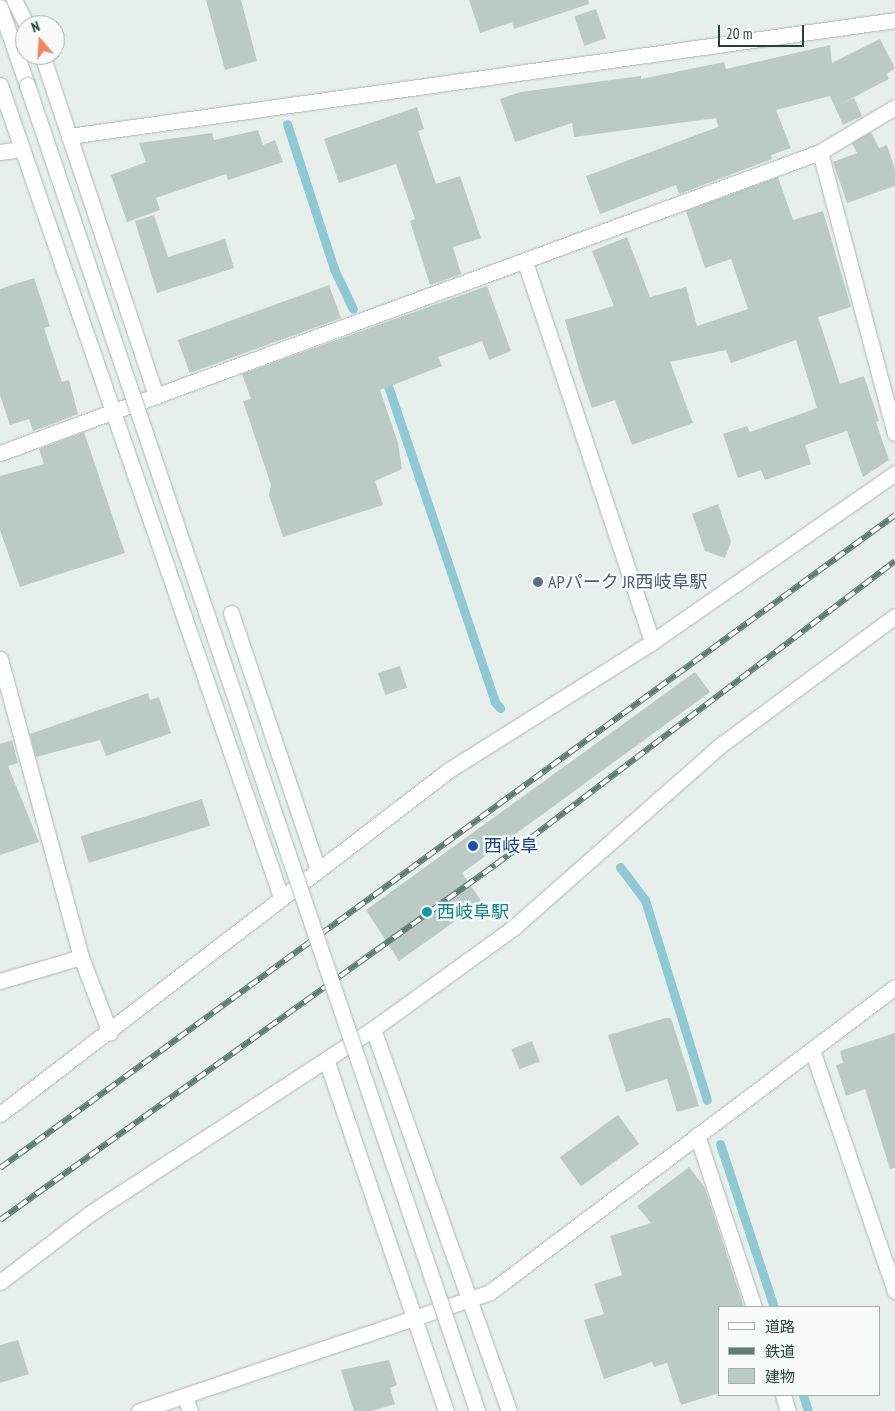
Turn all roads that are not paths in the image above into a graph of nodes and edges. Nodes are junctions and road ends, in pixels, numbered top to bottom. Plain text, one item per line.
1 (14, 0) edge
2 (0, 7) edge
3 (22, 15) edge
4 (895, 20) edge
5 (45, 65) edge
6 (0, 85) edge
7 (895, 106) edge
8 (69, 136) junction
9 (22, 149) junction
10 (0, 152) edge
11 (820, 152) junction
12 (525, 262) junction
13 (156, 396) junction
14 (111, 412) junction
15 (895, 433) edge
16 (0, 452) edge
17 (895, 473) edge
18 (231, 613) dead end
19 (895, 616) edge
20 (652, 642) junction
21 (0, 659) edge
22 (318, 870) junction
23 (281, 897) junction
24 (80, 957) junction
25 (0, 981) edge
26 (895, 988) edge
27 (373, 1029) junction
28 (110, 1033) junction
29 (812, 1050) junction
30 (326, 1059) junction
31 (0, 1114) edge
32 (697, 1135) junction
33 (0, 1282) edge
34 (895, 1291) edge
35 (470, 1297) junction
36 (754, 1306) edge
37 (415, 1320) junction
38 (185, 1396) junction
39 (783, 1396) edge
40 (139, 1411) edge
41 (190, 1411) edge
42 (446, 1411) edge
43 (477, 1411) edge
44 (509, 1411) edge
45 (788, 1411) edge

1 - 3 street
2 - 43 street, bridge
4 - 8 street
5 - 8 street
6 - 9 street
7 - 11 street
8 - 13 street
9 - 10 street
9 - 14 street
11 - 12 street
11 - 15 street
12 - 13 street
12 - 20 street
13 - 14 street
14 - 16 street
14 - 23 street
17 - 20 street
18 - 22 street
19 - 27 street
20 - 22 street
21 - 24 street
22 - 23 street
23 - 28 street
24 - 25 street
24 - 28 street
26 - 29 street
27 - 30 street
27 - 35 street
28 - 31 street
29 - 32 street
29 - 34 street
30 - 33 street
30 - 37 street
32 - 35 street
32 - 36 street
35 - 37 street
35 - 44 street
37 - 38 street
37 - 42 street
38 - 40 street
38 - 41 street
39 - 45 street

